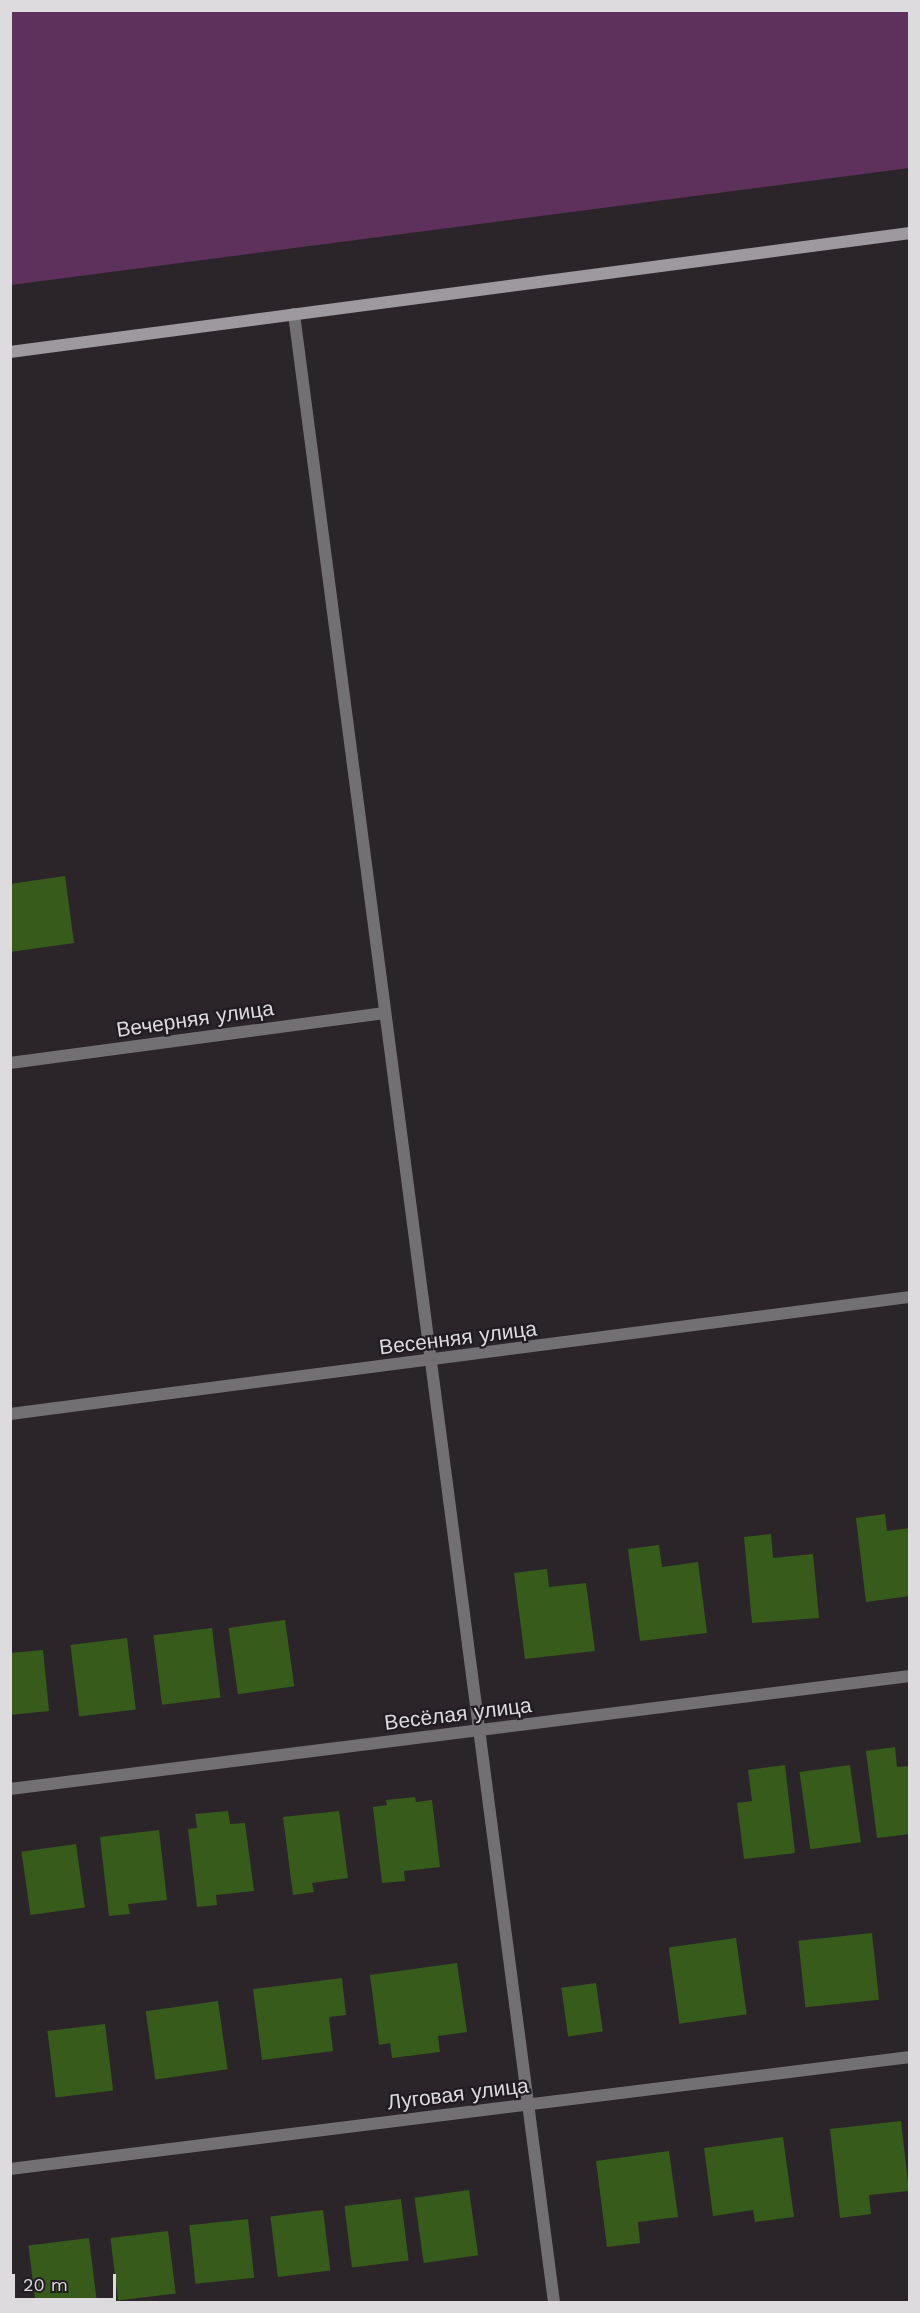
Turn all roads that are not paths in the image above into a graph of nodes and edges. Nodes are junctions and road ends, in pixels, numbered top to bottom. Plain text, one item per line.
1 (909, 233) edge
2 (294, 314) junction
3 (10, 352) edge
4 (385, 1013) junction
5 (10, 1063) edge
6 (909, 1297) edge
7 (431, 1362) junction
8 (10, 1414) edge
9 (909, 1676) edge
10 (479, 1730) junction
11 (10, 1789) edge
12 (909, 2057) edge
13 (528, 2105) junction
14 (10, 2169) edge
15 (554, 2302) edge

1 - 2 main road
2 - 3 main road
2 - 4 street
4 - 5 street, Вечерняя улица
4 - 7 street
6 - 7 street, Весенняя улица
7 - 8 street, Весенняя улица
7 - 10 street
9 - 10 street, Весёлая улица
10 - 11 street, Весёлая улица
10 - 13 street
12 - 13 street, Луговая улица
13 - 14 street, Луговая улица
13 - 15 street

